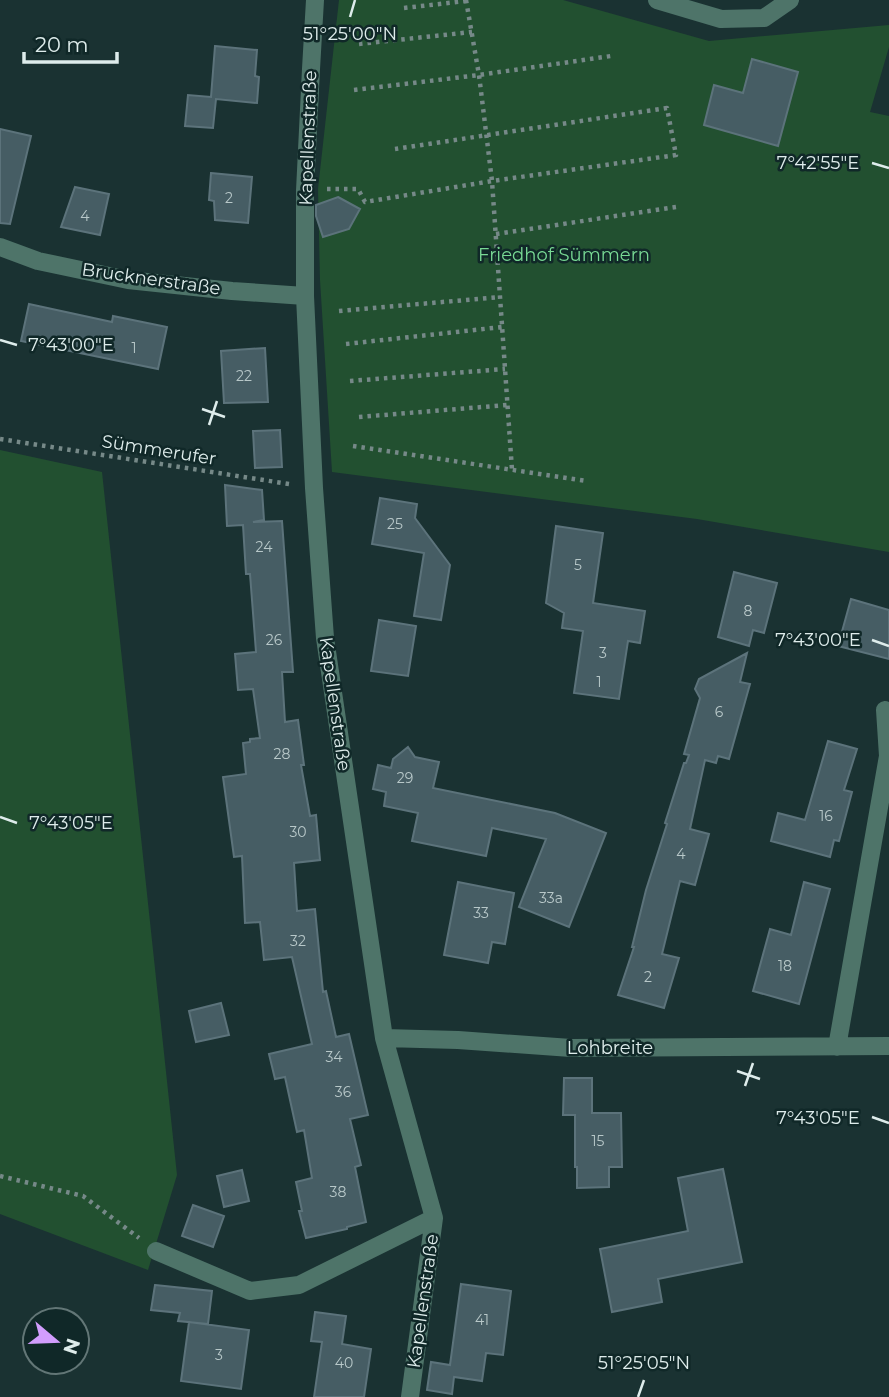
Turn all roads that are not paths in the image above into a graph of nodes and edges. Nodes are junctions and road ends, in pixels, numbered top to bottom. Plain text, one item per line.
1 (316, 0) edge
2 (657, 0) edge
3 (790, 0) edge
4 (0, 247) edge
5 (305, 296) junction
6 (885, 710) dead end
7 (384, 1038) junction
8 (889, 1046) edge
9 (837, 1047) junction
10 (434, 1218) junction
11 (156, 1251) road end
12 (410, 1397) edge

1 - 5 street, Kapellenstraße
2 - 3 street
4 - 5 street, Brucknerstraße
5 - 7 street, Kapellenstraße
6 - 9 street
7 - 9 street, Lohbreite
7 - 10 street, Kapellenstraße
8 - 9 street, Lohbreite
10 - 11 street
10 - 12 street, Kapellenstraße

